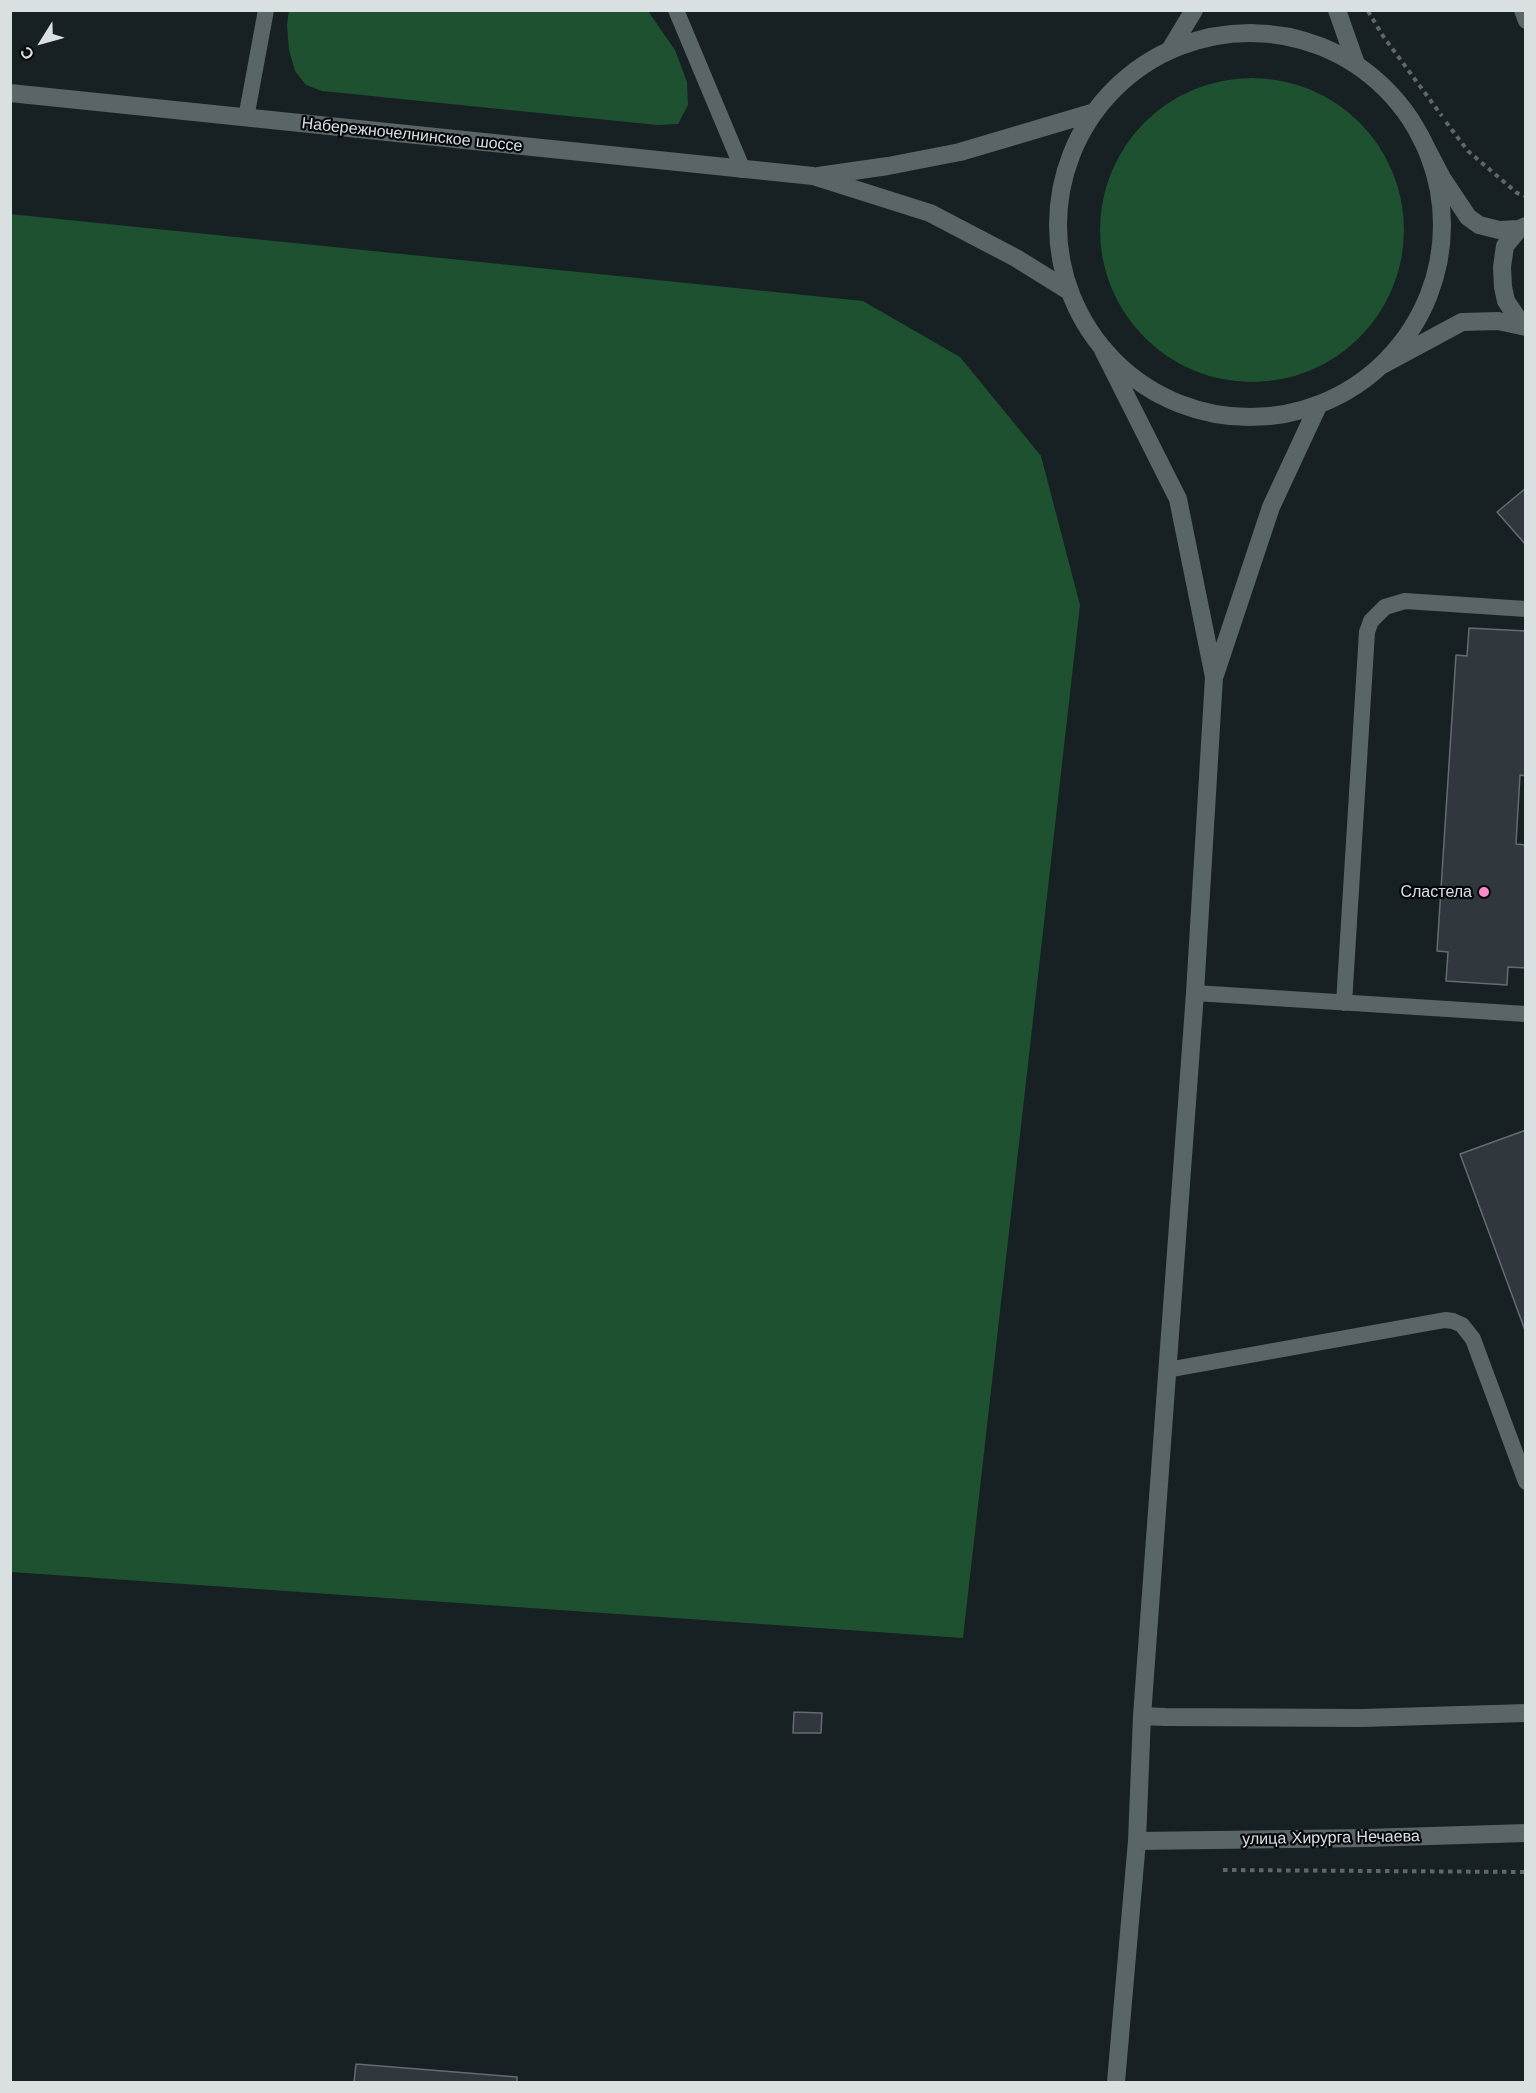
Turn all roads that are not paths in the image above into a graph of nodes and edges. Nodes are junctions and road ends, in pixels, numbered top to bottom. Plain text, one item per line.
1 (266, 10) edge
2 (676, 10) edge
3 (1194, 10) edge
4 (1337, 10) edge
5 (1522, 10) edge
6 (1526, 21) edge
7 (1170, 50) junction
8 (1356, 64) junction
9 (10, 93) edge
10 (1095, 112) junction
11 (246, 118) junction
12 (1419, 134) junction
13 (743, 170) junction
14 (813, 176) junction
15 (1522, 228) edge
16 (1069, 291) junction
17 (1524, 327) edge
18 (1103, 350) junction
19 (1384, 364) junction
20 (1318, 406) junction
21 (1526, 609) edge
22 (1214, 677) junction
23 (1195, 993) junction
24 (1344, 1003) junction
25 (1526, 1014) edge
26 (1167, 1370) junction
27 (1526, 1482) edge
28 (1526, 1713) edge
29 (1142, 1716) junction
30 (1526, 1833) edge
31 (1137, 1841) junction
32 (1116, 2082) edge

1 - 11 lane
2 - 13 lane
3 - 7 main road
4 - 8 main road
5 - 6 lane
7 - 8 main road
7 - 10 main road
8 - 12 main road
9 - 11 main road, Набережночелнинское шоссе
10 - 14 main road, Набережночелнинское шоссе
10 - 16 main road
11 - 13 main road, Набережночелнинское шоссе
12 - 15 main road
12 - 19 main road
13 - 14 main road, Набережночелнинское шоссе
14 - 16 main road, Набережночелнинское шоссе
15 - 17 main road
16 - 18 main road
17 - 19 main road
18 - 20 main road
18 - 22 main road
19 - 20 main road
20 - 22 main road
21 - 24 lane
22 - 23 main road
23 - 24 lane
23 - 26 main road
24 - 25 lane
26 - 27 lane
26 - 29 main road
28 - 29 main road
29 - 31 main road
30 - 31 main road, улица Хирурга Нечаева
31 - 32 main road

